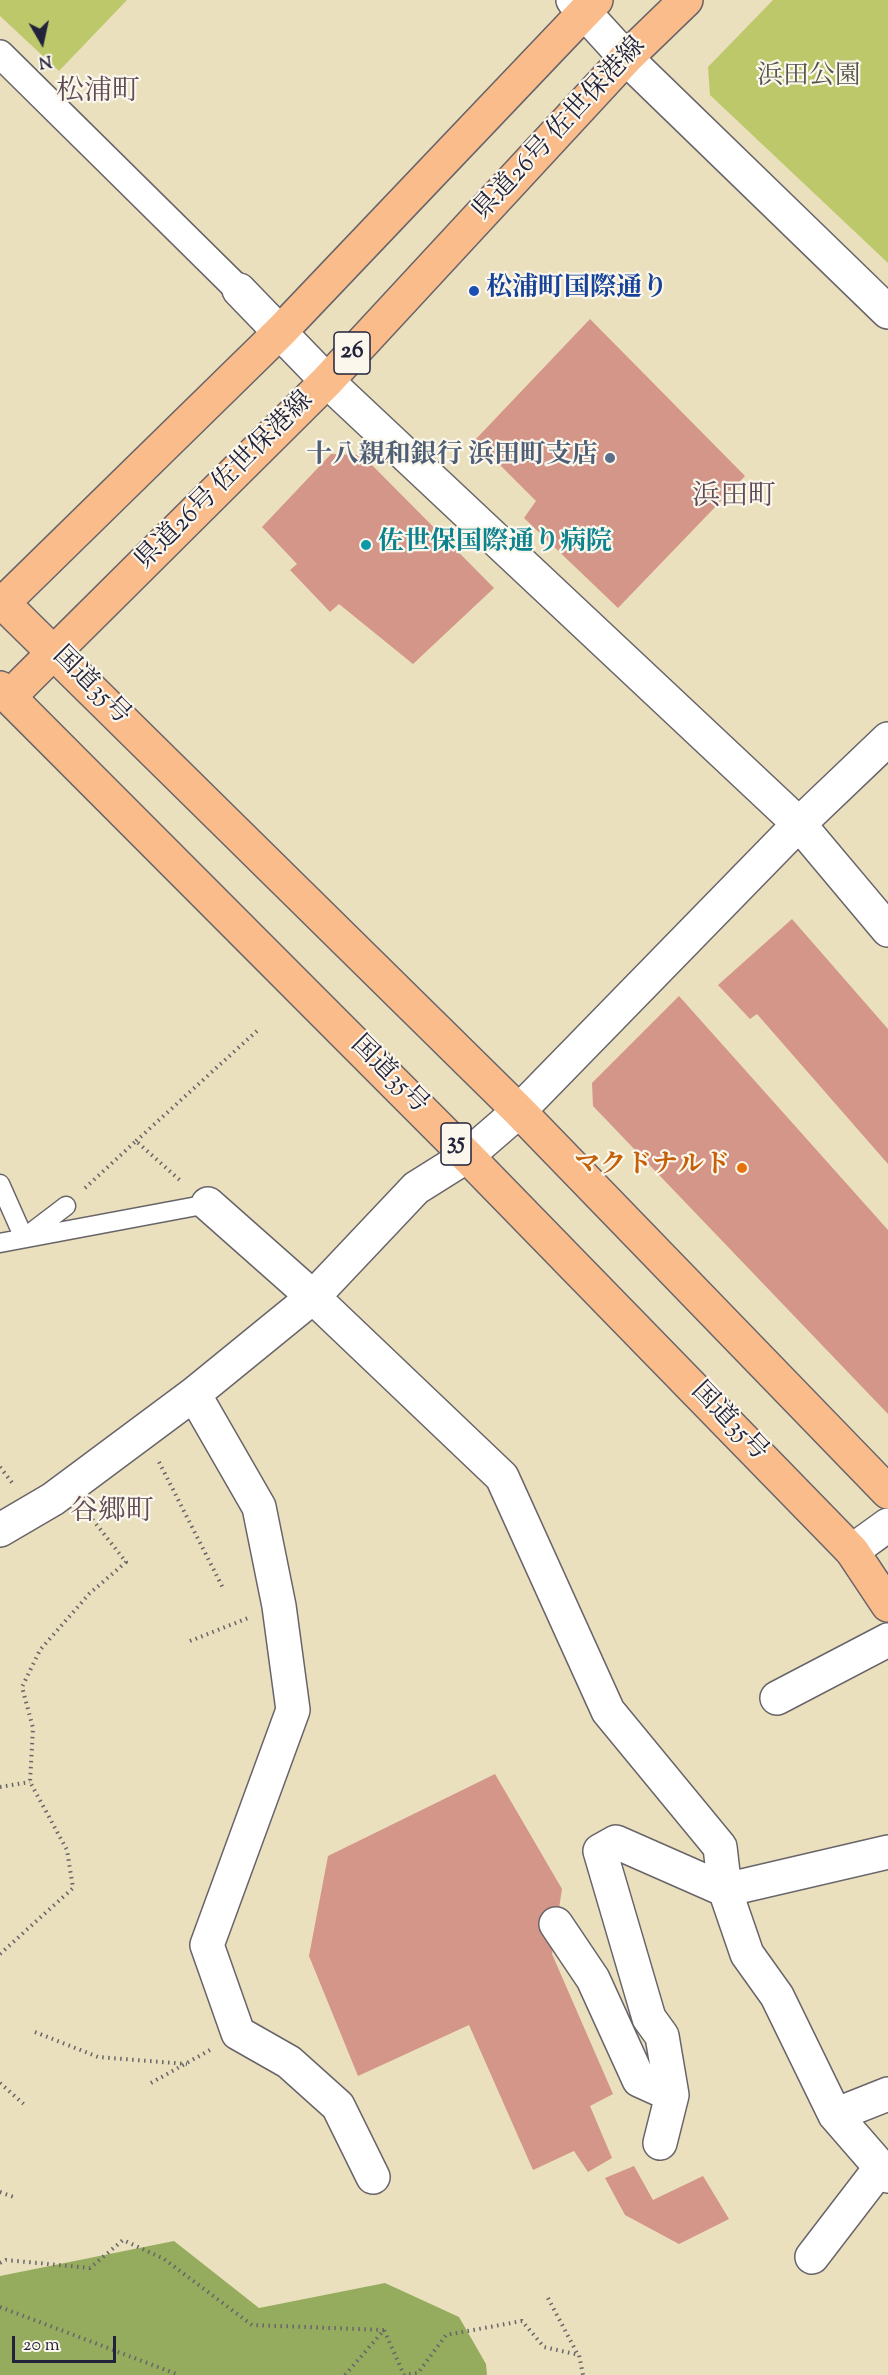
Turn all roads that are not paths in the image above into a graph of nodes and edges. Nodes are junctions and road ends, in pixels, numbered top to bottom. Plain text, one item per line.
1 (686, 0) edge
2 (585, 4) edge
3 (0, 54) edge
4 (626, 58) junction
5 (239, 290) joint
6 (888, 312) edge
7 (281, 331) junction
8 (327, 381) junction
9 (1, 603) edge
10 (56, 653) junction
11 (4, 693) edge
12 (888, 739) edge
13 (799, 824) junction
14 (888, 930) edge
15 (519, 1111) junction
16 (467, 1156) junction
17 (0, 1184) edge
18 (208, 1204) joint
19 (66, 1206) road end
20 (24, 1238) junction
21 (0, 1242) edge
22 (313, 1297) junction
23 (194, 1394) junction
24 (888, 1492) edge
25 (888, 1525) edge
26 (0, 1530) edge
27 (852, 1551) junction
28 (888, 1605) edge
29 (888, 1640) edge
30 (777, 1698) dead end
31 (888, 1852) edge
32 (725, 1890) junction
33 (556, 1924) dead end
34 (888, 2094) edge
35 (672, 2095) junction
36 (835, 2115) junction
37 (660, 2143) dead end
38 (884, 2172) edge
39 (373, 2177) dead end
40 (812, 2258) dead end

1 - 4 main road, 県道26号 佐世保港線 / 26
2 - 4 street
2 - 7 main road
3 - 5 street
4 - 6 street
4 - 8 main road, 県道26号 佐世保港線 / 26
5 - 7 street
7 - 8 street
7 - 9 main road
8 - 10 main road, 県道26号 佐世保港線 / 26
8 - 13 street
9 - 10 main road, 国道35号
10 - 11 main road, 県道26号 佐世保港線 / 26
10 - 15 main road, 国道35号
11 - 16 main road, 国道35号 / 35
12 - 13 street
13 - 14 street
13 - 15 street
15 - 16 street
15 - 24 main road, 国道35号
16 - 22 street
16 - 27 main road, 国道35号 / 35
17 - 20 lane
18 - 20 lane
18 - 22 street
19 - 20 lane
20 - 21 lane
22 - 23 street
22 - 32 street
23 - 26 street
23 - 39 street
25 - 27 street
27 - 28 main road, 国道35号 / 35
29 - 30 street
31 - 32 street
32 - 35 street
32 - 36 street
33 - 35 street
34 - 36 street
35 - 37 street
36 - 38 street
38 - 40 street

